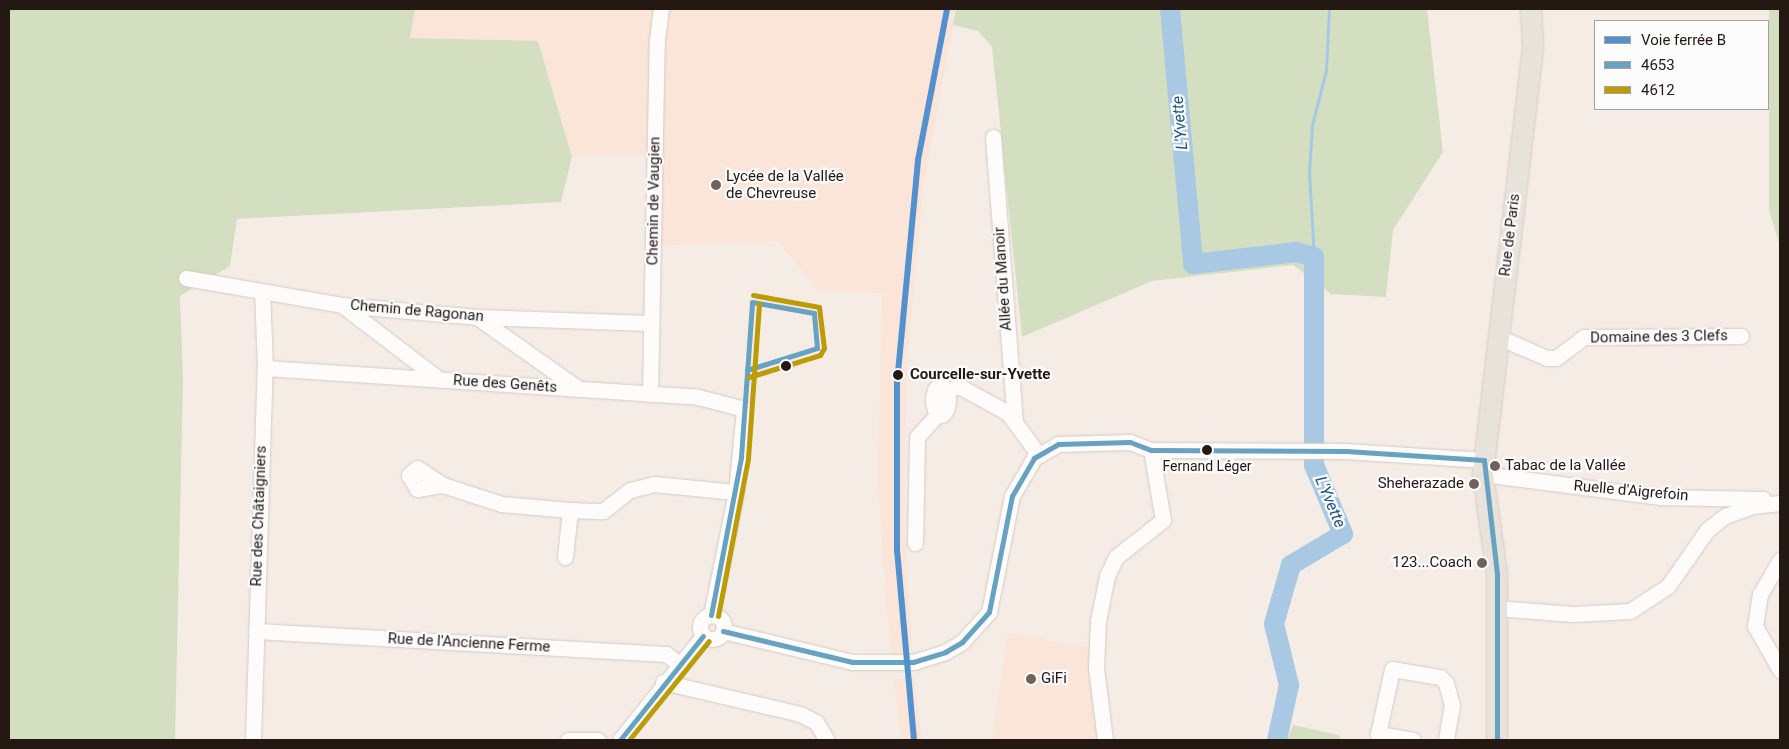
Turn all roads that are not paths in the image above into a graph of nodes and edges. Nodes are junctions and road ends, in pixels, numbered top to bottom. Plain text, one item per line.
1 (661, 9) edge
2 (1531, 9) edge
3 (993, 137) dead end
4 (186, 278) dead end
5 (262, 291) junction
6 (342, 305) junction
7 (477, 317) junction
8 (650, 323) junction
9 (1741, 336) dead end
10 (1498, 337) junction
11 (265, 368) junction
12 (441, 380) junction
13 (579, 390) junction
14 (650, 394) junction
15 (1015, 420) junction
16 (1151, 450) junction
17 (1038, 454) junction
18 (1484, 467) junction
19 (443, 485) dead end
20 (736, 492) junction
21 (1780, 502) edge
22 (570, 510) junction
23 (915, 543) dead end
24 (565, 557) dead end
25 (1780, 560) edge
26 (1496, 608) junction
27 (711, 615) junction
28 (256, 631) junction
29 (723, 632) junction
30 (702, 636) junction
31 (678, 663) junction
32 (1780, 670) edge
33 (663, 682) junction
34 (253, 740) edge
35 (568, 740) edge
36 (598, 740) edge
37 (620, 740) edge
38 (827, 740) edge
39 (1106, 740) edge
40 (1413, 740) edge
41 (1446, 740) edge
42 (1497, 740) edge

1 - 8 street, Chemin de Vaugien
2 - 10 main road, Rue de Paris
3 - 15 street, Allée du Manoir
4 - 5 street, Chemin de Ragonan
5 - 6 street, Chemin de Ragonan
5 - 11 street, Rue des Châtaigniers
6 - 7 street, Chemin de Ragonan
6 - 12 street
7 - 8 street, Chemin de Ragonan
7 - 13 street
8 - 14 street, Chemin de Vaugien
9 - 10 street, Domaine des 3 Clefs
10 - 18 main road, Rue de Paris
11 - 12 street, Rue des Genêts
11 - 28 street, Rue des Châtaigniers
12 - 13 street, Rue des Genêts
13 - 14 street, Rue des Genêts
14 - 20 street, Rue des Genêts
15 - 17 street
15 - 23 street
16 - 17 street, Ruelle d'Aigrefoin
16 - 18 street, Ruelle d'Aigrefoin
16 - 39 street
17 - 29 street
18 - 21 street, Ruelle d'Aigrefoin
18 - 26 main road, Rue de Paris
19 - 22 street
20 - 22 street
20 - 27 street
21 - 26 street
22 - 24 street
25 - 32 street
26 - 42 main road, Rue de Paris
27 - 29 street
27 - 30 street
28 - 31 street, Rue de l'Ancienne Ferme
28 - 34 street, Rue des Châtaigniers
29 - 30 street
30 - 31 street
31 - 33 street
33 - 37 street
33 - 38 street
35 - 36 street
40 - 41 street

